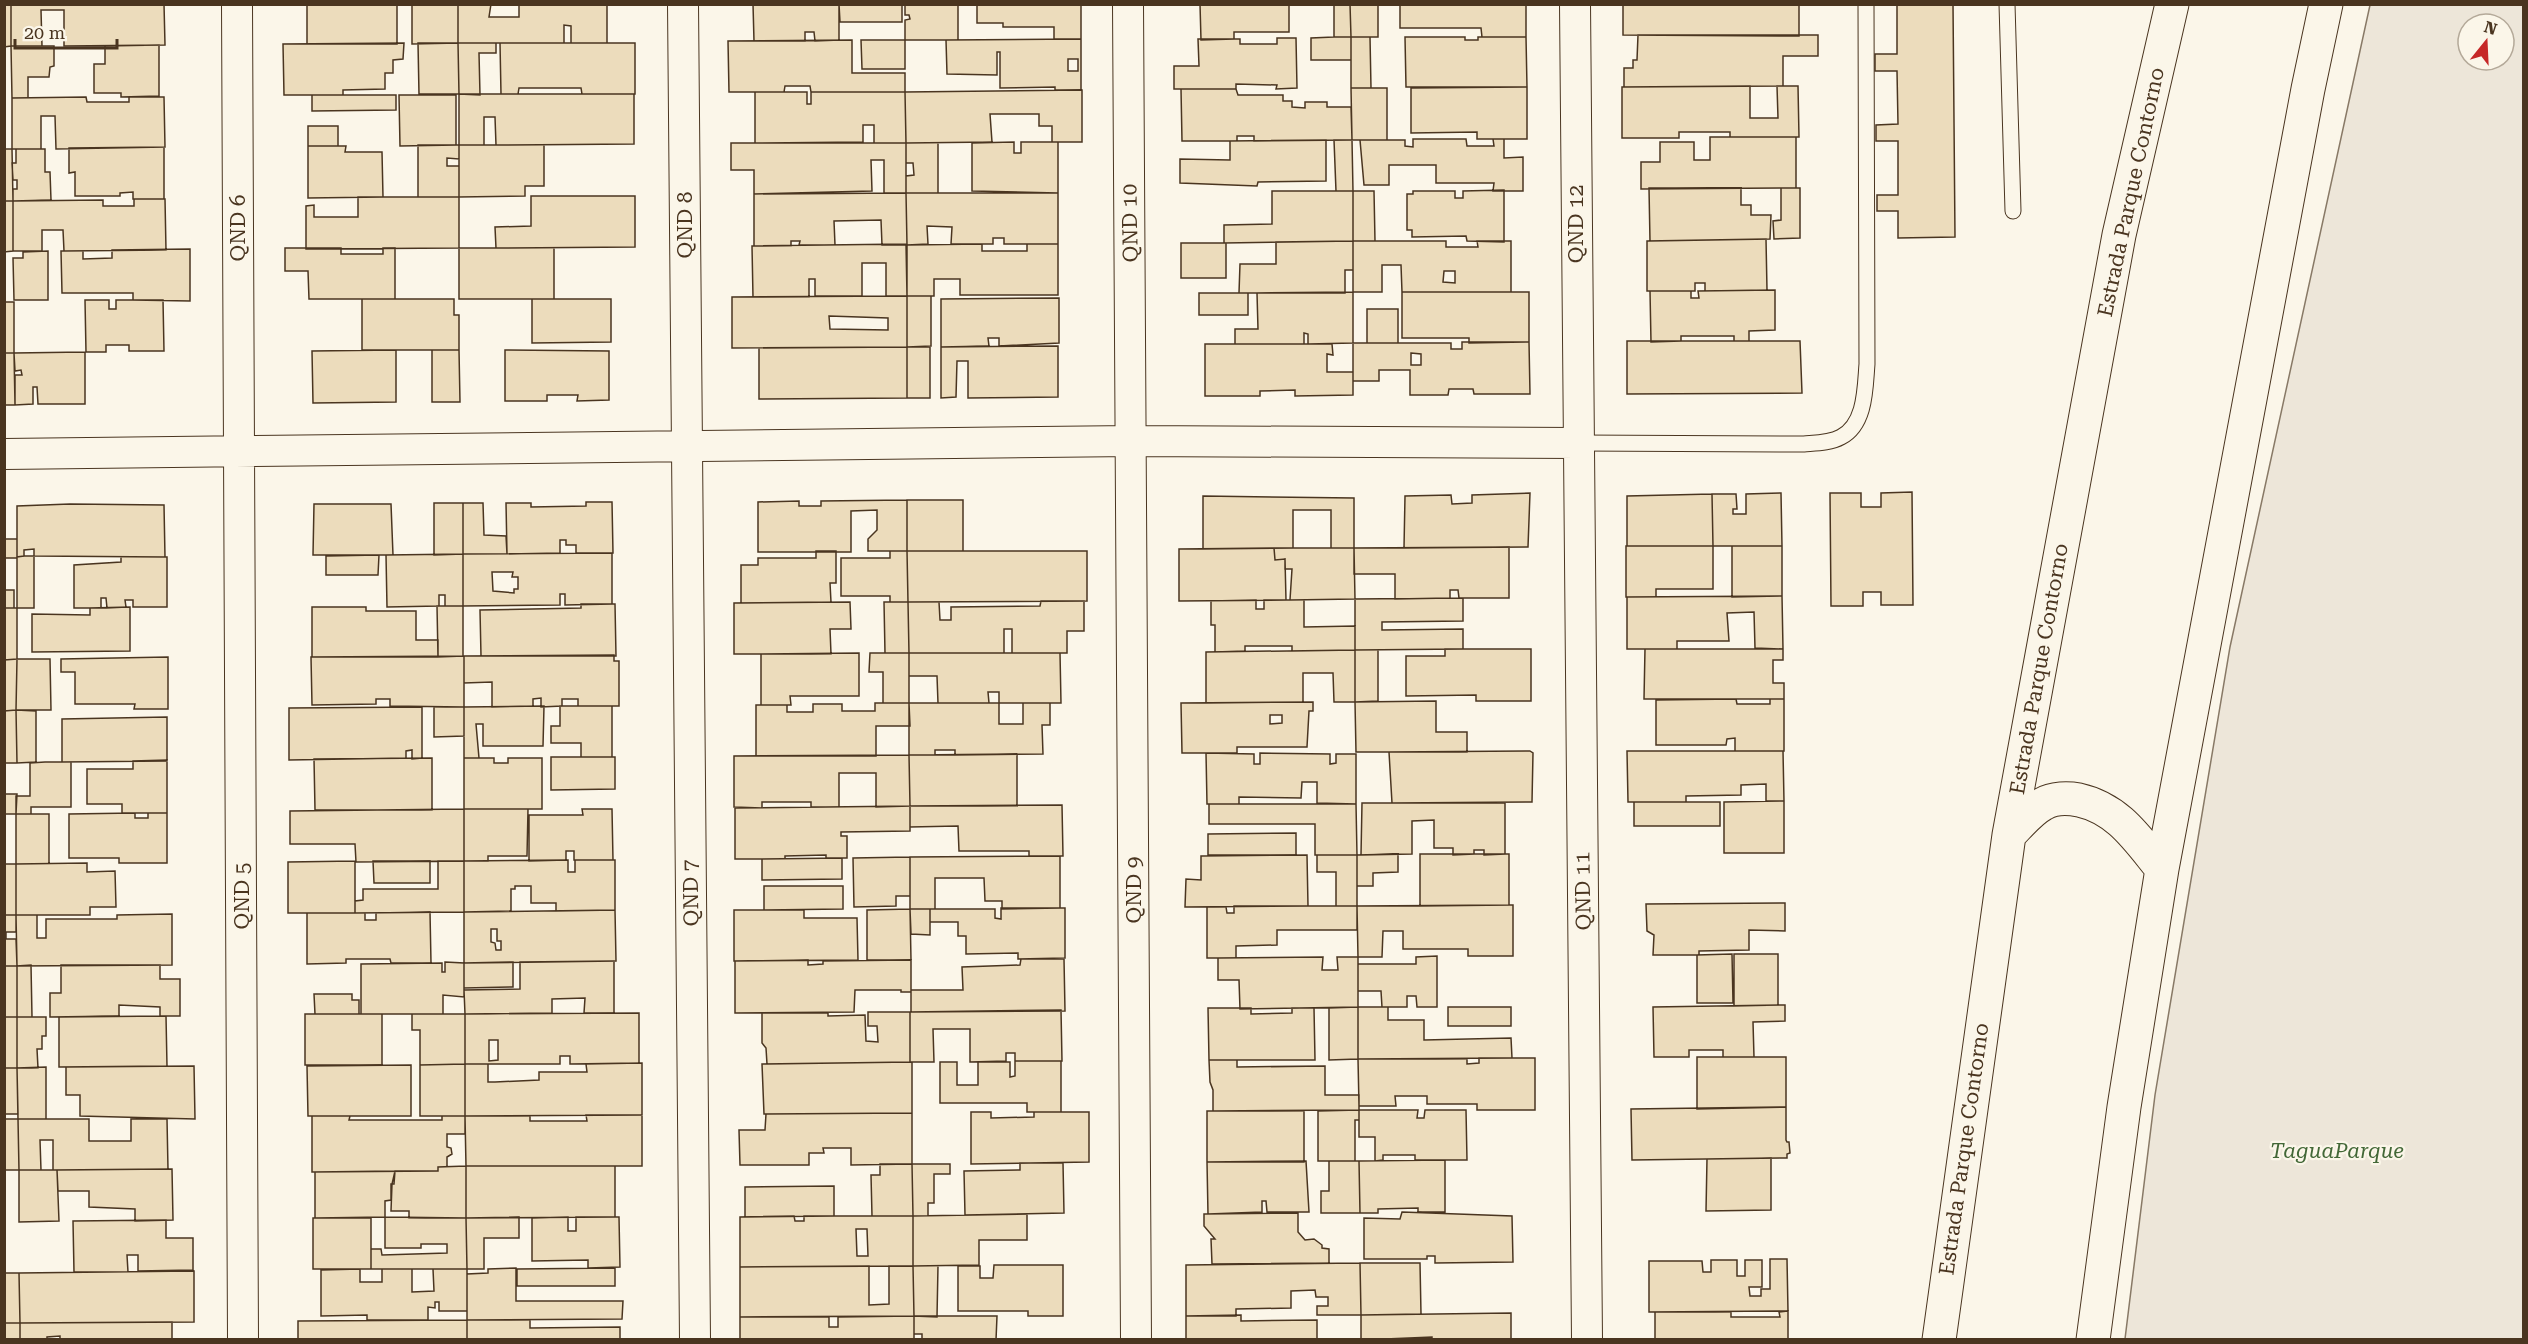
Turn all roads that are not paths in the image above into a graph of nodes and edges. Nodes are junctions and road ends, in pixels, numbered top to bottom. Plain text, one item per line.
1 (237, 4) edge
2 (683, 4) edge
3 (1128, 4) edge
4 (1575, 4) edge
5 (1866, 4) edge
6 (2007, 4) edge
7 (2172, 4) edge
8 (2326, 4) edge
9 (2013, 212) dead end
10 (1132, 441) junction
11 (1578, 443) junction
12 (686, 446) junction
13 (240, 452) junction
14 (4, 454) edge
15 (2009, 835) junction
16 (2162, 870) junction
17 (243, 1340) edge
18 (695, 1340) edge
19 (1136, 1340) edge
20 (1587, 1340) edge
21 (1939, 1340) edge
22 (2093, 1340) edge

1 - 13 street, QND 6
2 - 12 street, QND 8
3 - 10 street, QND 10
4 - 11 street, QND 12
5 - 11 lane
6 - 9 lane
7 - 15 highway, Estrada Parque Contorno
8 - 16 highway
10 - 11 street
10 - 12 street
10 - 19 street, QND 9
11 - 20 street, QND 11
12 - 13 street
12 - 18 street, QND 7
13 - 14 street
13 - 17 street, QND 5
15 - 16 highway
15 - 21 highway, Estrada Parque Contorno
16 - 22 highway

